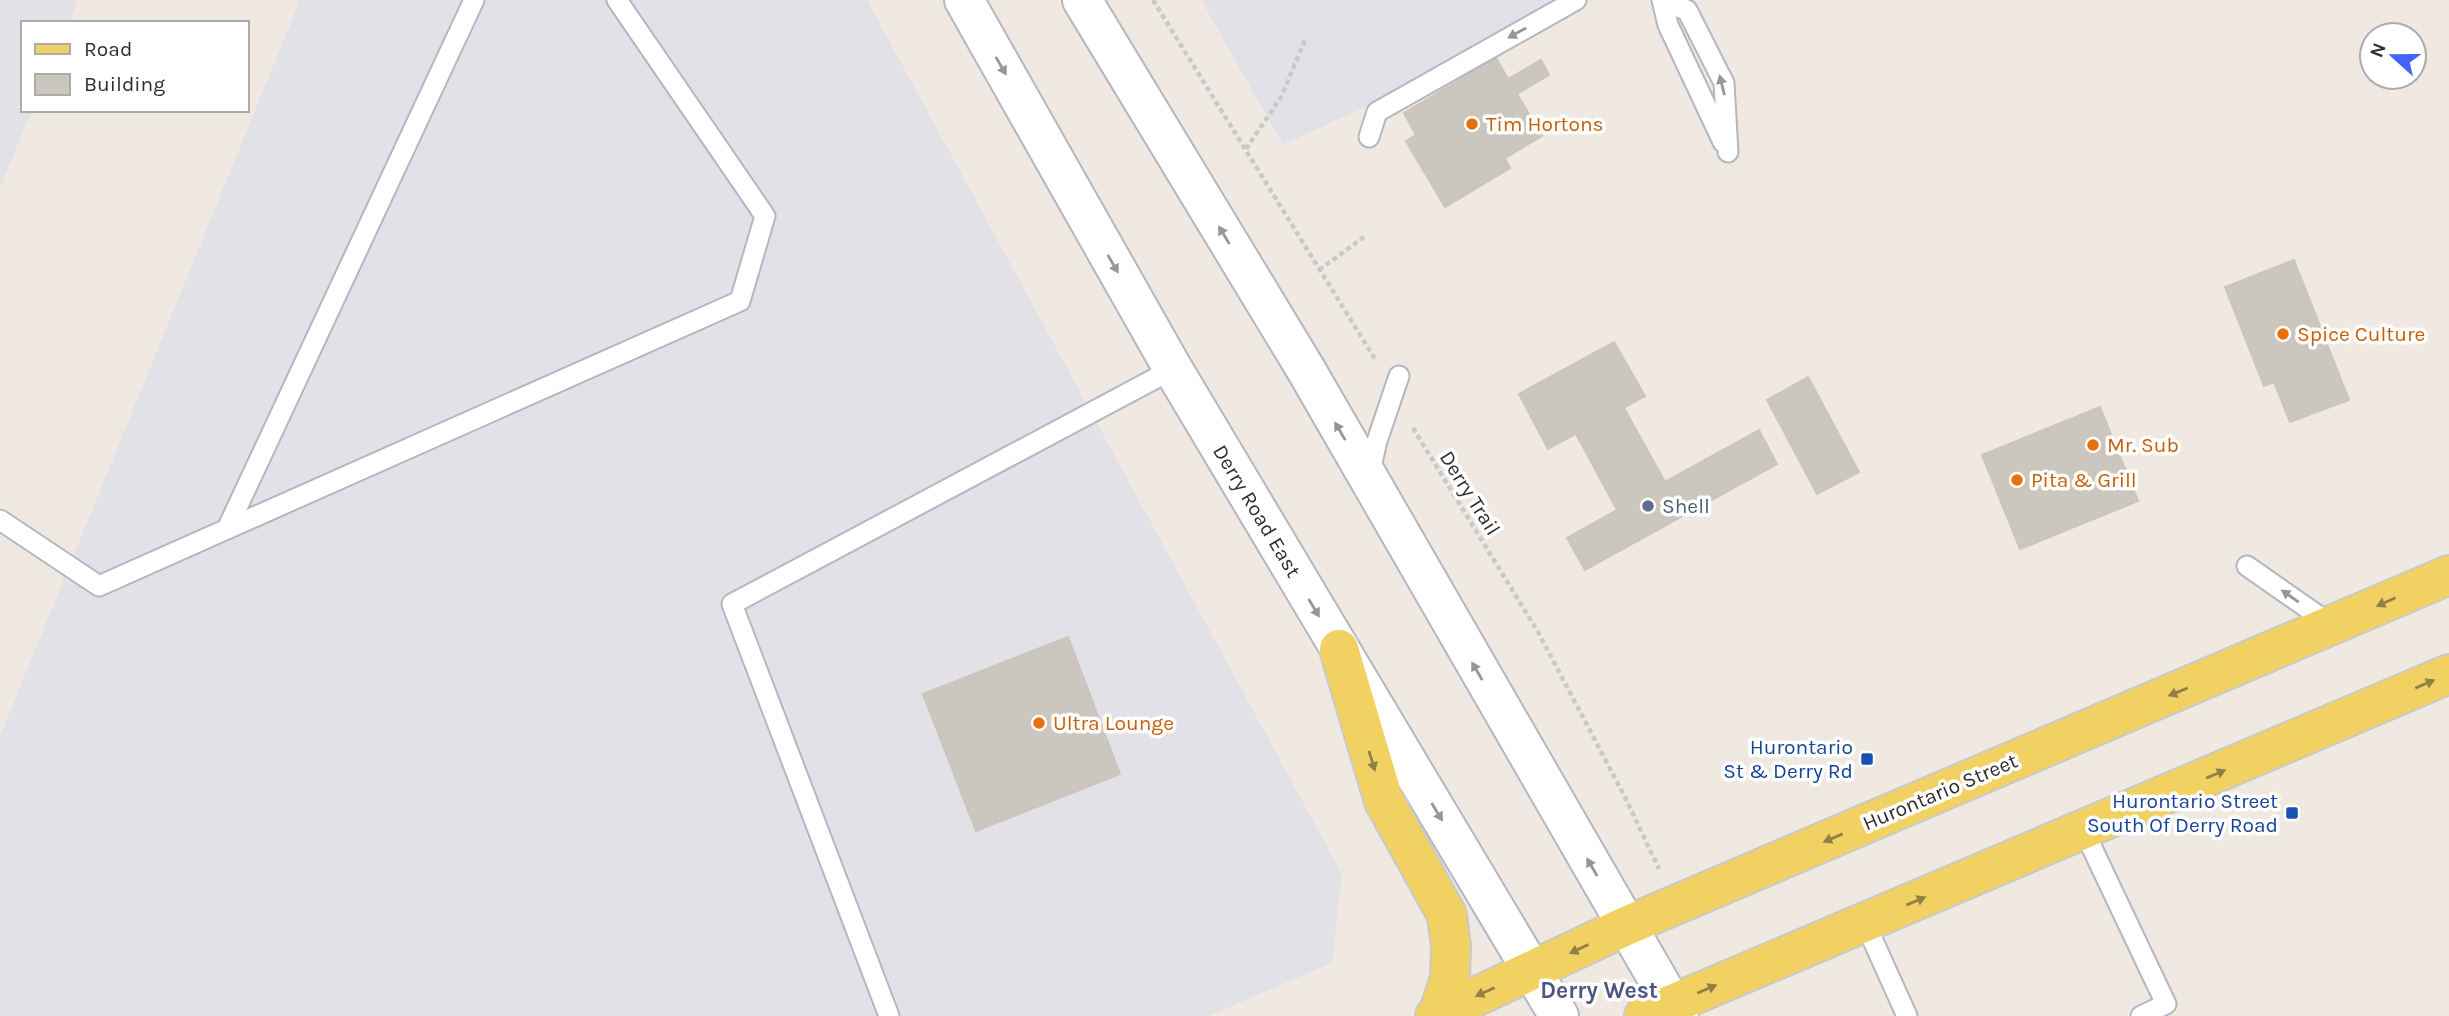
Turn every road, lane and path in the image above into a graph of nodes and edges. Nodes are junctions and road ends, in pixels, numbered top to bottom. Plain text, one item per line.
1 (474, 0) edge
2 (617, 0) edge
3 (964, 0) edge
4 (1082, 0) edge
5 (1153, 0) edge
6 (1576, 0) edge
7 (1663, 2) edge
8 (1305, 40) dead end
9 (1369, 137) dead end
10 (1246, 150) junction
11 (1728, 152) dead end
12 (1364, 237) dead end
13 (1320, 270) junction
14 (1173, 369) junction
15 (1397, 384) junction
16 (1368, 480) junction
17 (0, 520) edge
18 (227, 529) junction
19 (2247, 566) dead end
20 (2449, 575) edge
21 (2333, 626) junction
22 (1339, 649) junction
23 (2449, 674) edge
24 (2084, 831) junction
25 (1676, 905) junction
26 (1865, 923) junction
27 (1626, 926) junction
28 (1532, 972) junction
29 (1665, 1012) edge
30 (1437, 1015) edge
31 (889, 1016) edge
32 (1559, 1016) edge
33 (1907, 1016) edge
34 (2141, 1016) edge

1 - 18 lane
2 - 18 lane
3 -> 14 main road, Derry Road East
16 -> 4 main road
5 - 10 path, Derry Trail
6 -> 9 lane
11 -> 7 lane
8 - 10 path
10 - 13 path, Derry Trail
12 - 13 path
13 - 15 path, Derry Trail
14 -> 22 main road, Derry Road East
14 - 31 lane
15 - 16 lane
15 - 25 path, Derry Trail
27 -> 16 main road
17 - 18 lane
21 -> 19 lane
20 -> 21 main road, Hurontario Street
21 -> 25 main road, Hurontario Street
22 -> 28 main road, Derry Road East
22 -> 30 main road
24 -> 23 main road
26 -> 24 main road
24 - 34 lane
25 - 27 main road, Hurontario Street
29 -> 26 main road
26 - 33 lane
27 -> 28 main road, Hurontario Street
27 - 29 main road
28 -> 30 main road, Hurontario Street
28 - 32 main road, Derry Road East

